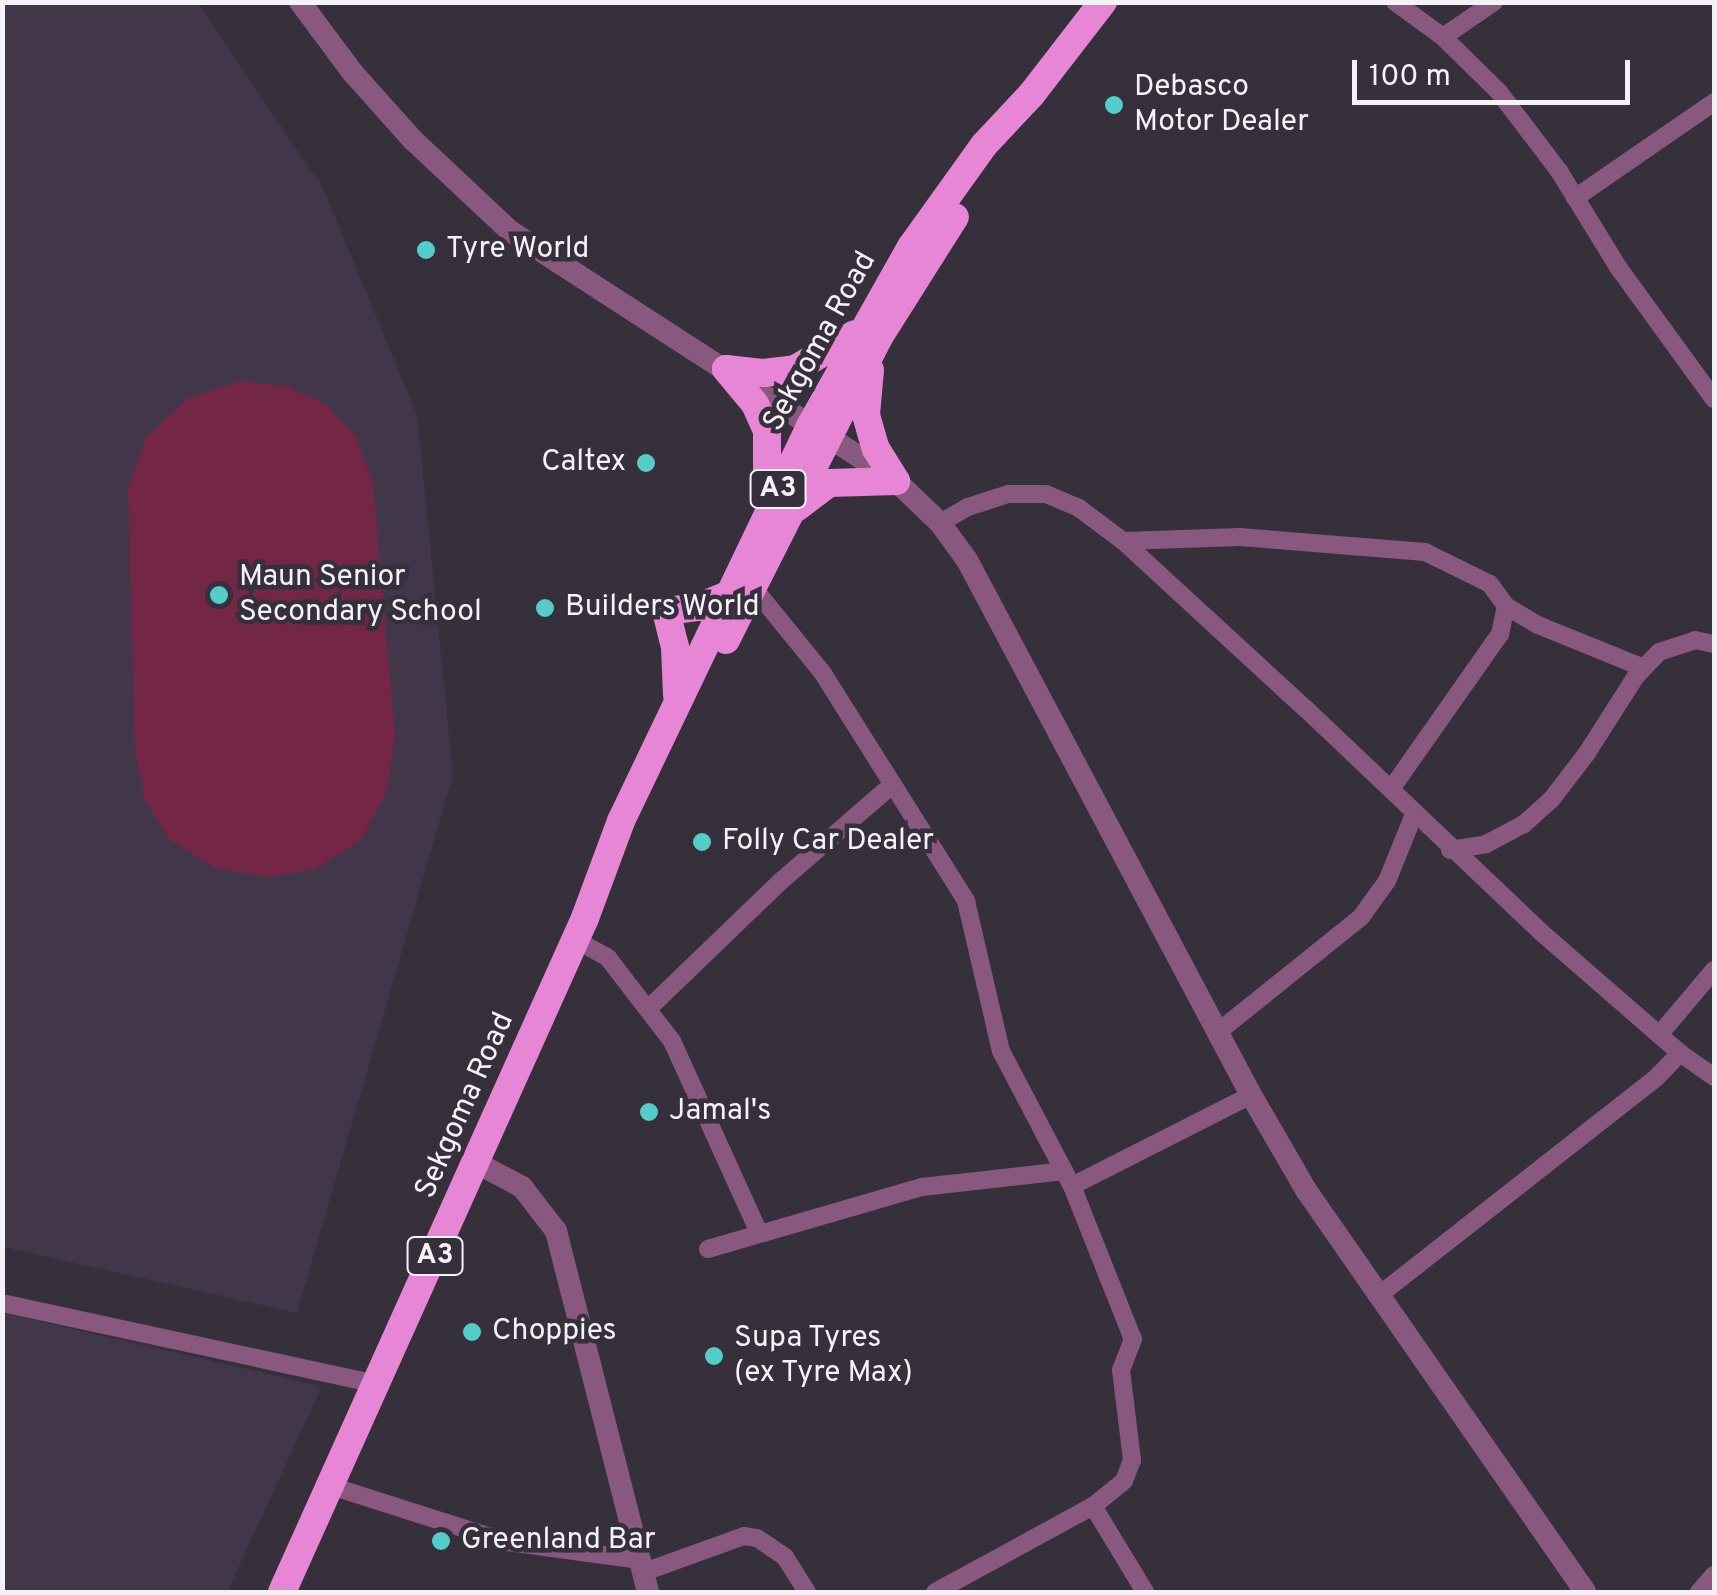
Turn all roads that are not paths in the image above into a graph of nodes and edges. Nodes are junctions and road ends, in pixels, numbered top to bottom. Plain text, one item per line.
1 (300, 2) edge
2 (1103, 2) edge
3 (1395, 2) edge
4 (1494, 2) edge
5 (1443, 37) junction
6 (1714, 102) edge
7 (1575, 198) junction
8 (871, 332) junction
9 (726, 369) junction
10 (1714, 399) edge
11 (818, 431) junction
12 (896, 480) junction
13 (775, 515) junction
14 (940, 523) junction
15 (1123, 542) junction
16 (739, 590) junction
17 (1506, 606) junction
18 (1714, 644) edge
19 (1644, 668) junction
20 (676, 704) junction
21 (893, 784) junction
22 (1392, 789) junction
23 (1415, 812) junction
24 (1450, 850) junction
25 (580, 929) junction
26 (1714, 970) edge
27 (650, 1007) junction
28 (1218, 1032) junction
29 (1659, 1035) junction
30 (1680, 1052) junction
31 (1714, 1077) edge
32 (1250, 1095) junction
33 (478, 1163) junction
34 (1068, 1179) junction
35 (759, 1233) junction
36 (708, 1250) dead end
37 (1378, 1296) junction
38 (2, 1303) edge
39 (378, 1384) junction
40 (331, 1486) junction
41 (1092, 1506) junction
42 (644, 1575) edge
43 (1714, 1575) edge
44 (282, 1592) edge
45 (807, 1592) edge
46 (937, 1592) edge
47 (1146, 1592) edge
48 (1585, 1592) edge
49 (1699, 1592) edge

1 - 9 street
2 - 8 highway, Sekgoma Road / A3
3 - 5 street
4 - 5 street
5 - 7 street
6 - 7 street
7 - 10 street
8 - 9 highway
8 - 11 highway, Sekgoma Road / A3
8 - 12 highway
9 - 11 street
9 - 13 highway
11 - 12 street
11 - 13 highway, Sekgoma Road / A3
12 - 13 highway
12 - 14 street
13 - 16 highway, Sekgoma Road / A3
14 - 15 street
14 - 28 street
15 - 17 street
15 - 22 street
16 - 20 highway, Sekgoma Road / A3
16 - 20 highway
16 - 21 street
16 - 25 highway, Sekgoma Road / A3
17 - 19 street
17 - 22 street
18 - 19 street
19 - 24 street
20 - 25 highway, Sekgoma Road / A3
21 - 27 street
21 - 34 street
22 - 23 street
23 - 24 street
23 - 28 street
24 - 29 street
25 - 27 street
25 - 33 highway, Sekgoma Road / A3
26 - 29 street
27 - 35 street
28 - 32 street
29 - 30 street
30 - 31 street
30 - 37 street
32 - 34 street
32 - 37 street
33 - 39 highway, Sekgoma Road / A3
33 - 42 street
34 - 35 street
34 - 41 street
35 - 36 street
37 - 48 street
38 - 39 street
39 - 40 highway, Sekgoma Road / A3
40 - 42 street
40 - 44 highway, Sekgoma Road / A3
41 - 46 street
41 - 47 street
42 - 45 street
43 - 49 street

